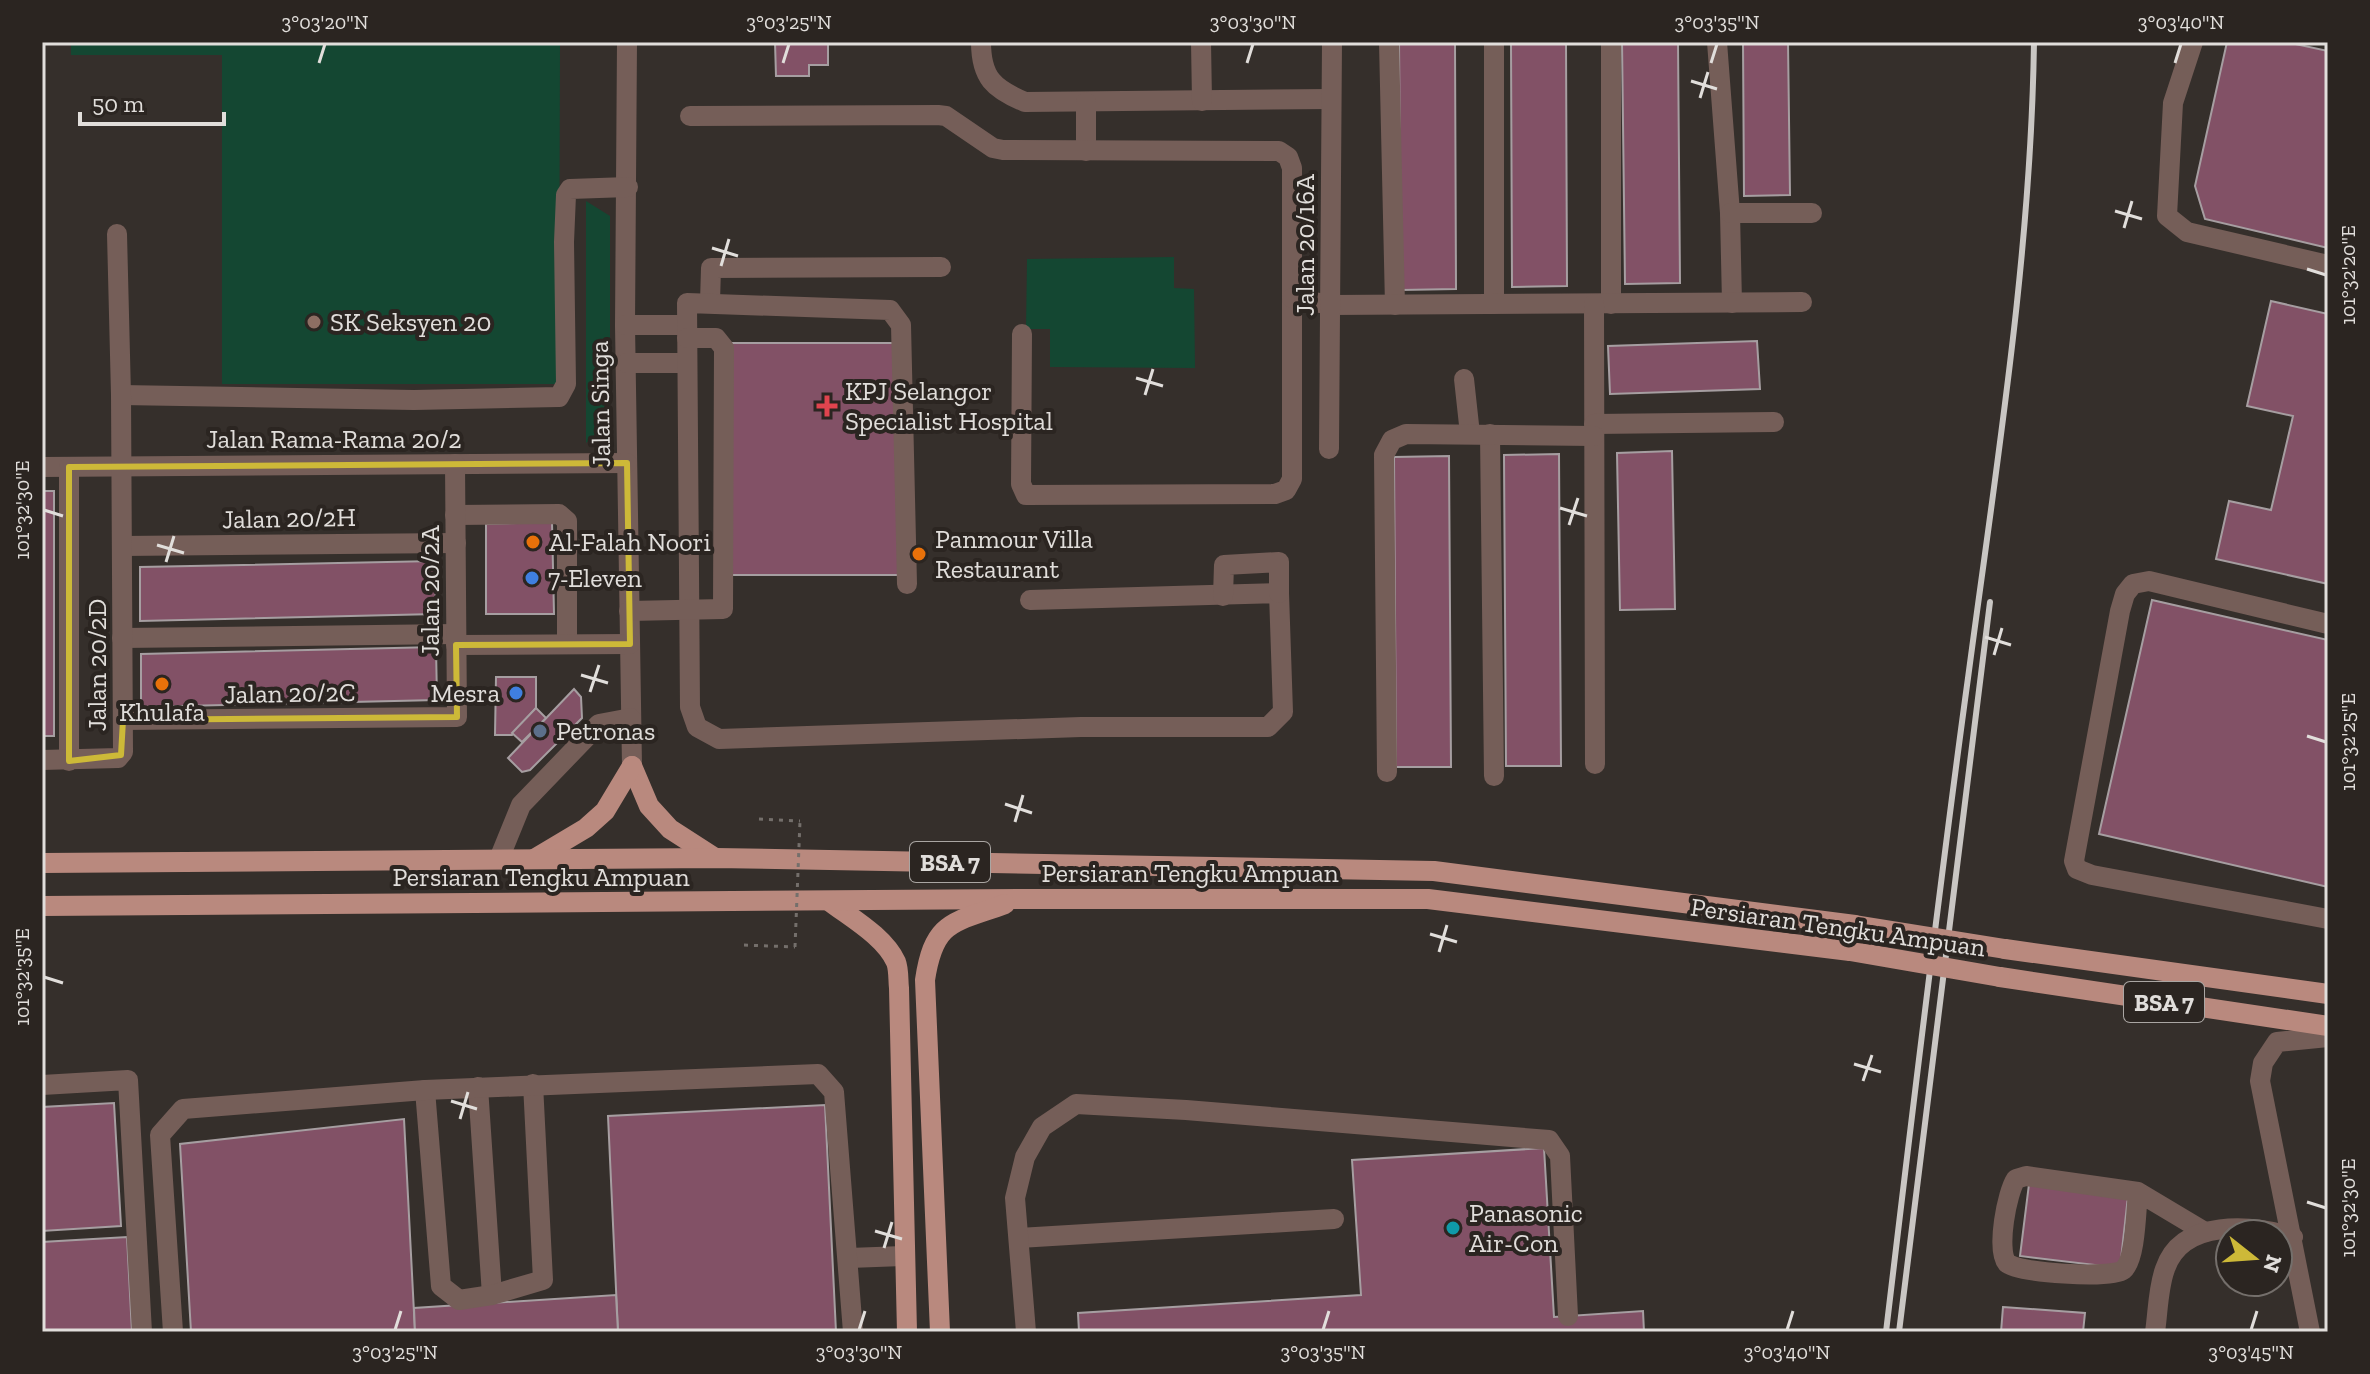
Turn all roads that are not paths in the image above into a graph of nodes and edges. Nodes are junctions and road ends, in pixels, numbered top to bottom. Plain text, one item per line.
1 (627, 42) edge
2 (981, 42) edge
3 (1201, 42) edge
4 (1332, 42) edge
5 (1389, 42) edge
6 (1494, 42) edge
7 (1611, 42) edge
8 (1717, 42) edge
9 (2193, 42) edge
10 (1331, 99) junction
11 (1202, 101) junction
12 (1086, 102) junction
13 (690, 116) dead end
14 (1086, 151) junction
15 (628, 187) junction
16 (1730, 213) junction
17 (1812, 213) dead end
18 (117, 234) dead end
19 (2328, 265) edge
20 (941, 267) dead end
21 (1292, 298) junction
22 (710, 302) junction
23 (1802, 302) dead end
24 (1732, 303) junction
25 (1494, 304) junction
26 (1603, 304) junction
27 (1331, 305) junction
28 (1395, 305) junction
29 (625, 325) junction
30 (687, 331) junction
31 (1022, 334) dead end
32 (626, 363) junction
33 (686, 363) junction
34 (1464, 379) dead end
35 (121, 395) junction
36 (1774, 422) dead end
37 (1594, 430) junction
38 (1480, 434) junction
39 (1329, 449) dead end
40 (627, 463) junction
41 (455, 464) junction
42 (42, 467) edge
43 (69, 467) junction
44 (122, 467) junction
45 (455, 515) junction
46 (456, 543) junction
47 (122, 546) junction
48 (907, 584) dead end
49 (1279, 593) junction
50 (1223, 596) junction
51 (1030, 600) dead end
52 (691, 610) junction
53 (629, 611) junction
54 (2328, 624) edge
55 (122, 638) junction
56 (456, 640) junction
57 (567, 644) junction
58 (630, 644) junction
59 (457, 717) joint
60 (631, 718) junction
61 (123, 720) junction
62 (42, 760) edge
63 (69, 761) junction
64 (1595, 764) dead end
65 (632, 766) junction
66 (1387, 772) dead end
67 (1494, 776) dead end
68 (716, 858) junction
69 (499, 859) junction
70 (534, 859) junction
71 (42, 863) edge
72 (1020, 899) junction
73 (829, 901) junction
74 (42, 906) edge
75 (2328, 919) edge
76 (2328, 994) edge
77 (2328, 1026) edge
78 (2328, 1037) edge
79 (533, 1084) junction
80 (42, 1085) edge
81 (478, 1087) junction
82 (425, 1090) junction
83 (2138, 1192) junction
84 (2289, 1218) edge
85 (1334, 1219) dead end
86 (2214, 1230) edge
87 (2205, 1232) junction
88 (1019, 1238) junction
89 (2294, 1243) edge
90 (903, 1256) junction
91 (849, 1258) junction
92 (492, 1295) junction
93 (1568, 1316) dead end
94 (142, 1332) edge
95 (173, 1332) edge
96 (853, 1332) edge
97 (907, 1332) edge
98 (940, 1332) edge
99 (1026, 1332) edge
100 (2155, 1332) edge
101 (2310, 1332) edge

1 - 15 street, Jalan Singa
2 - 12 street
3 - 11 street
4 - 10 street, Jalan 20/16A
5 - 28 street
6 - 25 street
7 - 26 street
8 - 16 street
9 - 19 street
10 - 11 street
10 - 27 street, Jalan 20/16A
11 - 12 street
12 - 14 street
13 - 14 street
14 - 21 street
15 - 29 street, Jalan Singa
15 - 35 street
16 - 17 street
16 - 24 street
18 - 35 street, Jalan 20/2D
20 - 22 street
21 - 27 street
21 - 31 street
22 - 30 street
22 - 48 street
23 - 24 street
24 - 26 street
25 - 26 street
25 - 28 street
26 - 37 street
27 - 28 street
27 - 39 street, Jalan 20/16A
29 - 30 street
29 - 32 street, Jalan Singa
30 - 33 street
30 - 52 street
32 - 33 street
32 - 40 street, Jalan Singa
33 - 52 street
34 - 38 street
35 - 44 street, Jalan 20/2D
36 - 37 street
37 - 38 street
37 - 64 street
38 - 66 street
38 - 67 street
40 - 41 street, Jalan Rama-Rama 20/2
40 - 53 street, Jalan Singa
41 - 44 street, Jalan Rama-Rama 20/2
41 - 45 street, Jalan 20/2A
42 - 43 street, Jalan Rama-Rama 20/2
43 - 44 street, Jalan Rama-Rama 20/2
43 - 63 street, Jalan 20/2D
44 - 47 street, Jalan 20/2D
45 - 46 street, Jalan 20/2A
45 - 57 street
46 - 47 street, Jalan 20/2H
46 - 56 street, Jalan 20/2A
47 - 55 street, Jalan 20/2D
49 - 50 street
49 - 50 street
49 - 52 street
50 - 51 street
52 - 53 street
53 - 58 street, Jalan Singa
54 - 75 street
55 - 56 street
55 - 61 street, Jalan 20/2D
56 - 57 street
56 - 59 street, Jalan 20/2A
57 - 58 street
58 - 60 street, Jalan Singa
59 - 61 street, Jalan 20/2C
60 - 65 street, Jalan Singa
60 - 69 street
61 - 63 street, Jalan 20/2D
62 - 63 street
65 - 68 main road
65 - 70 main road
68 - 70 main road, Persiaran Tengku Ampuan / BSA 7
68 - 76 main road, Persiaran Tengku Ampuan / BSA 7, bridge
69 - 70 main road, Persiaran Tengku Ampuan / BSA 7
69 - 71 main road, Persiaran Tengku Ampuan / BSA 7
72 - 73 main road, Persiaran Tengku Ampuan / BSA 7
72 - 77 main road, Persiaran Tengku Ampuan / BSA 7, bridge
72 - 98 main road
73 - 74 main road, Persiaran Tengku Ampuan / BSA 7
73 - 90 main road
78 - 84 street
79 - 81 street
79 - 91 street
79 - 92 street
80 - 94 street
81 - 82 street
81 - 92 street
82 - 92 street
82 - 95 street
83 - 83 street
83 - 87 street
85 - 88 street
86 - 87 street
87 - 100 street
88 - 93 street
88 - 99 street
89 - 101 street
90 - 91 street
90 - 97 main road
91 - 96 street

